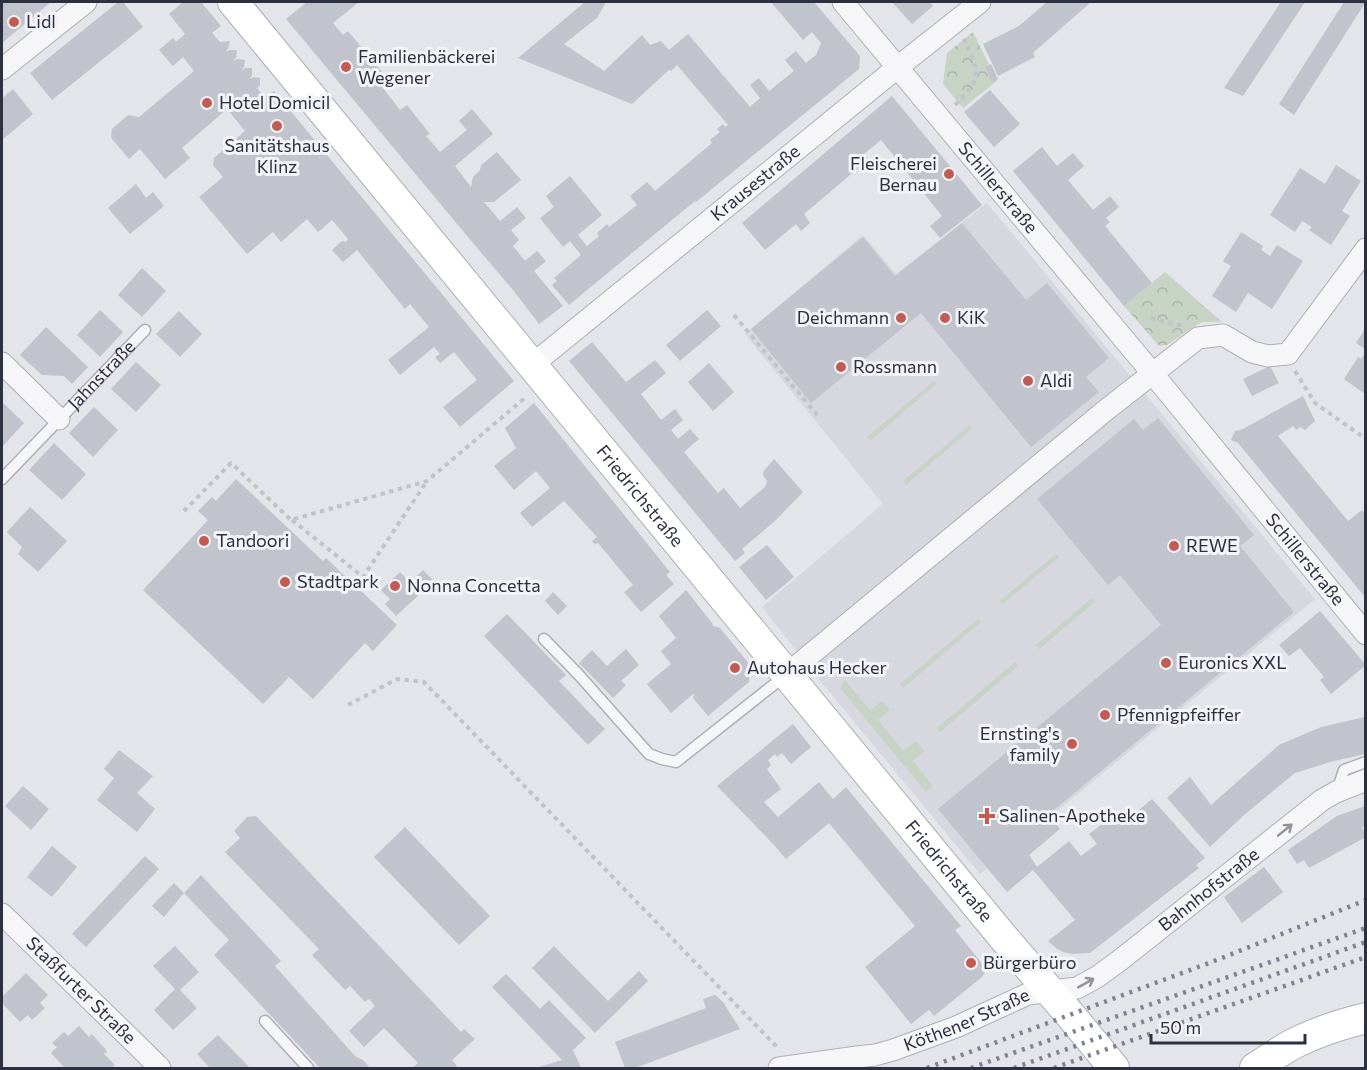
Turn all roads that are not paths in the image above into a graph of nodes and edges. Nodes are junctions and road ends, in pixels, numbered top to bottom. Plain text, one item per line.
1 (86, 2) edge
2 (233, 2) edge
3 (843, 2) edge
4 (980, 2) edge
5 (898, 67) junction
6 (2, 69) edge
7 (1365, 249) edge
8 (145, 330) dead end
9 (2, 363) edge
10 (538, 373) junction
11 (1153, 374) junction
12 (59, 419) junction
13 (2, 479) edge
14 (1365, 634) edge
15 (544, 639) dead end
16 (787, 674) junction
17 (1365, 762) edge
18 (1365, 780) edge
19 (1336, 792) junction
20 (2, 914) edge
21 (1048, 991) junction
22 (1365, 1018) edge
23 (265, 1021) dead end
24 (160, 1068) edge
25 (308, 1068) edge
26 (781, 1068) edge
27 (1113, 1068) edge
28 (1255, 1068) edge

1 - 6 street
2 - 10 street, Friedrichstraße
3 - 5 street, Schillerstraße
4 - 5 street, Krausestraße
5 - 10 street, Krausestraße
5 - 11 street, Schillerstraße
7 - 11 street
8 - 12 lane, Jahnstraße
9 - 12 street, Jahnstraße
10 - 16 street, Friedrichstraße
11 - 14 street, Schillerstraße
11 - 16 street
12 - 13 lane, Jahnstraße
15 - 16 lane
16 - 21 street, Friedrichstraße
17 - 19 lane
18 - 19 street, Bahnhofstraße
21 -> 19 street, Bahnhofstraße
20 - 24 street, Staßfurter Straße
21 - 26 street, Köthener Straße
21 - 27 street, Friedrichstraße
22 - 28 street
23 - 25 lane

